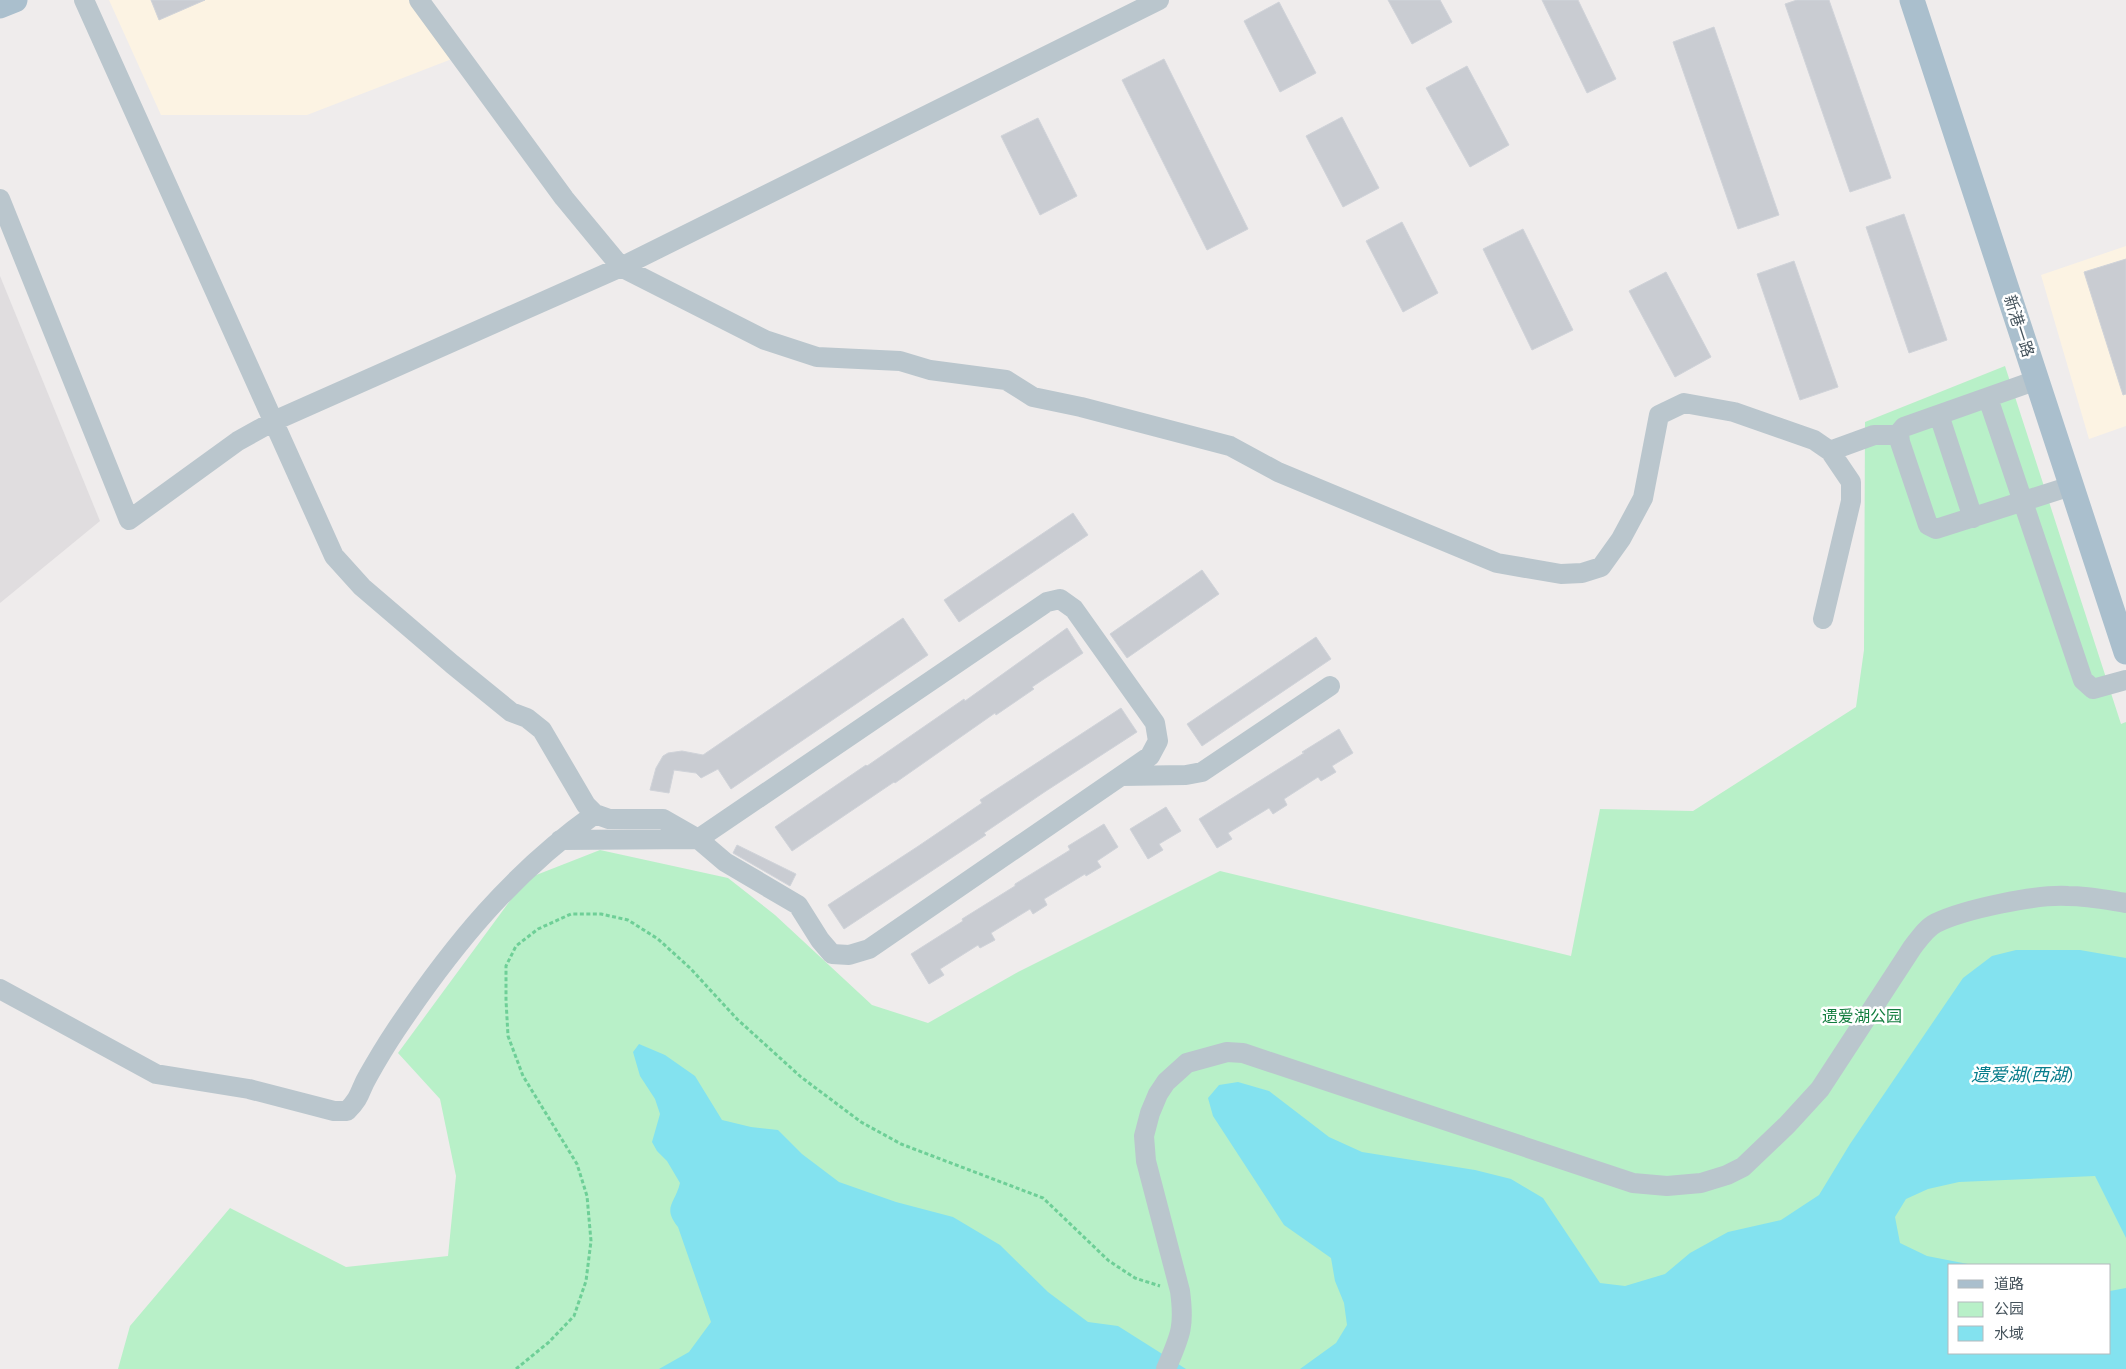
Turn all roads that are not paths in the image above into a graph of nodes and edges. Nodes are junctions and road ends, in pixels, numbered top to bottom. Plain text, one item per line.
1 (15, 0) edge
2 (84, 0) edge
3 (418, 0) edge
4 (1159, 0) edge
5 (1912, 0) edge
6 (0, 6) edge
7 (0, 199) edge
8 (621, 267) junction
9 (2037, 380) junction
10 (1988, 398) junction
11 (1939, 415) junction
12 (274, 421) junction
13 (1899, 435) junction
14 (1830, 451) junction
15 (2071, 486) junction
16 (2023, 502) junction
17 (1973, 518) junction
18 (1823, 619) dead end
19 (2126, 652) edge
20 (2126, 680) edge
21 (1330, 686) dead end
22 (1121, 776) junction
23 (595, 814) junction
24 (698, 839) junction
25 (560, 840) junction
26 (2126, 903) edge
27 (0, 989) edge
28 (1166, 1369) edge

1 - 6 main road
2 - 12 street
3 - 8 street
4 - 8 street
5 - 9 main road, 新港一路
7 - 12 street
8 - 12 street
8 - 14 street
9 - 10 street
9 - 15 main road, 新港一路
10 - 11 street
10 - 16 street
11 - 13 street
11 - 17 street
12 - 23 street
13 - 14 street
13 - 17 street
14 - 18 street
15 - 16 street
15 - 19 main road, 新港一路
16 - 17 street
16 - 20 street
21 - 22 street
22 - 24 street
22 - 24 street
23 - 24 street
23 - 25 street
24 - 25 street
25 - 27 street
26 - 28 street

